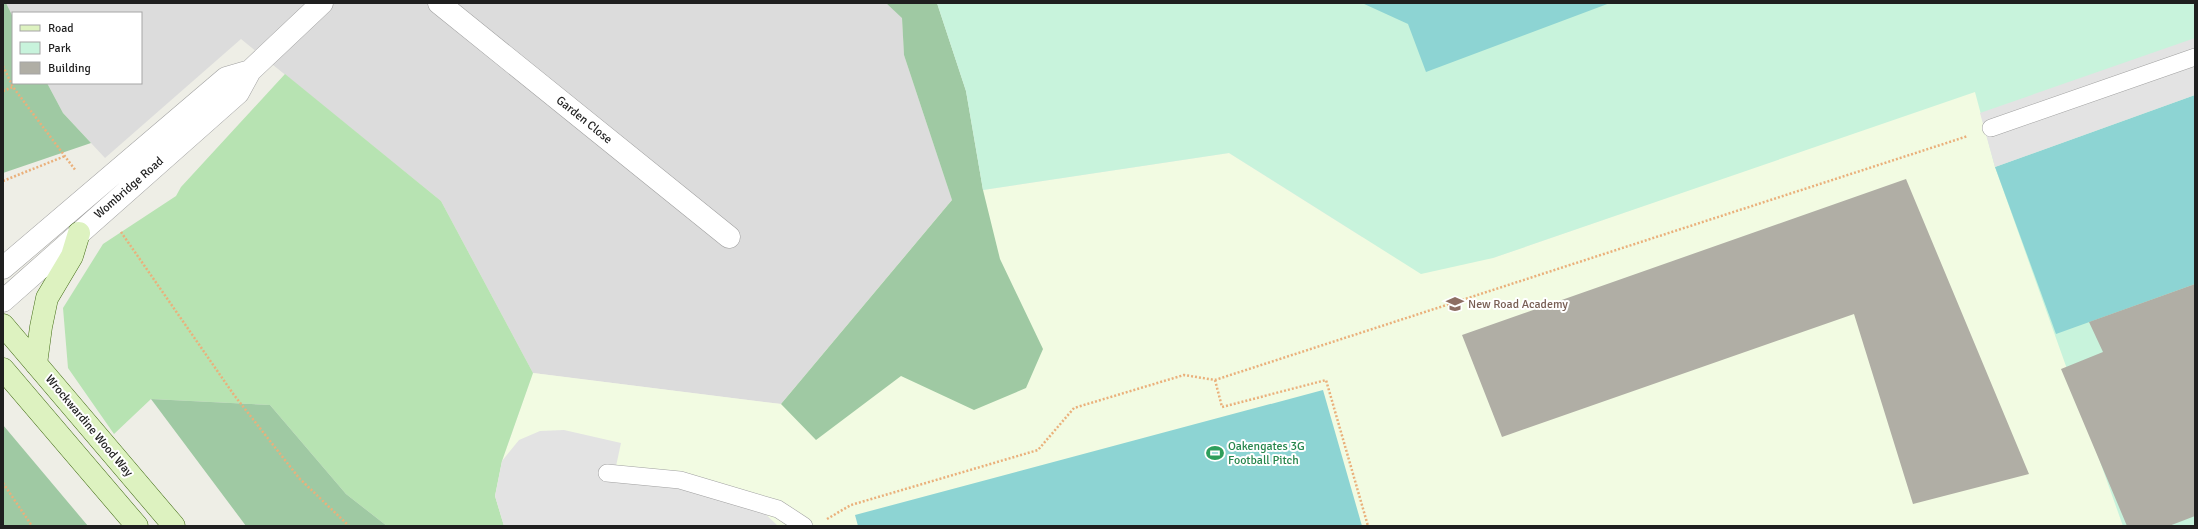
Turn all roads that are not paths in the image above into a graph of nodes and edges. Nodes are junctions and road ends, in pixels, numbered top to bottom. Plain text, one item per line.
1 (322, 3) edge
2 (438, 3) edge
3 (2195, 57) edge
4 (250, 71) junction
5 (1991, 128) road end
6 (79, 233) junction
7 (729, 237) dead end
8 (3, 268) edge
9 (3, 301) edge
10 (3, 325) edge
11 (36, 364) junction
12 (3, 369) edge
13 (607, 473) dead end
14 (813, 524) edge
15 (136, 526) edge
16 (174, 526) edge

1 - 4 street, Wombridge Road
2 - 7 street, Garden Close
3 - 5 lane
4 - 6 street, Wombridge Road
4 - 8 street, Wombridge Road
6 - 9 street, Wombridge Road
6 - 11 main road
10 - 11 main road, Wrockwardine Wood Way
11 - 16 main road, Wrockwardine Wood Way
12 - 15 main road
13 - 14 lane

